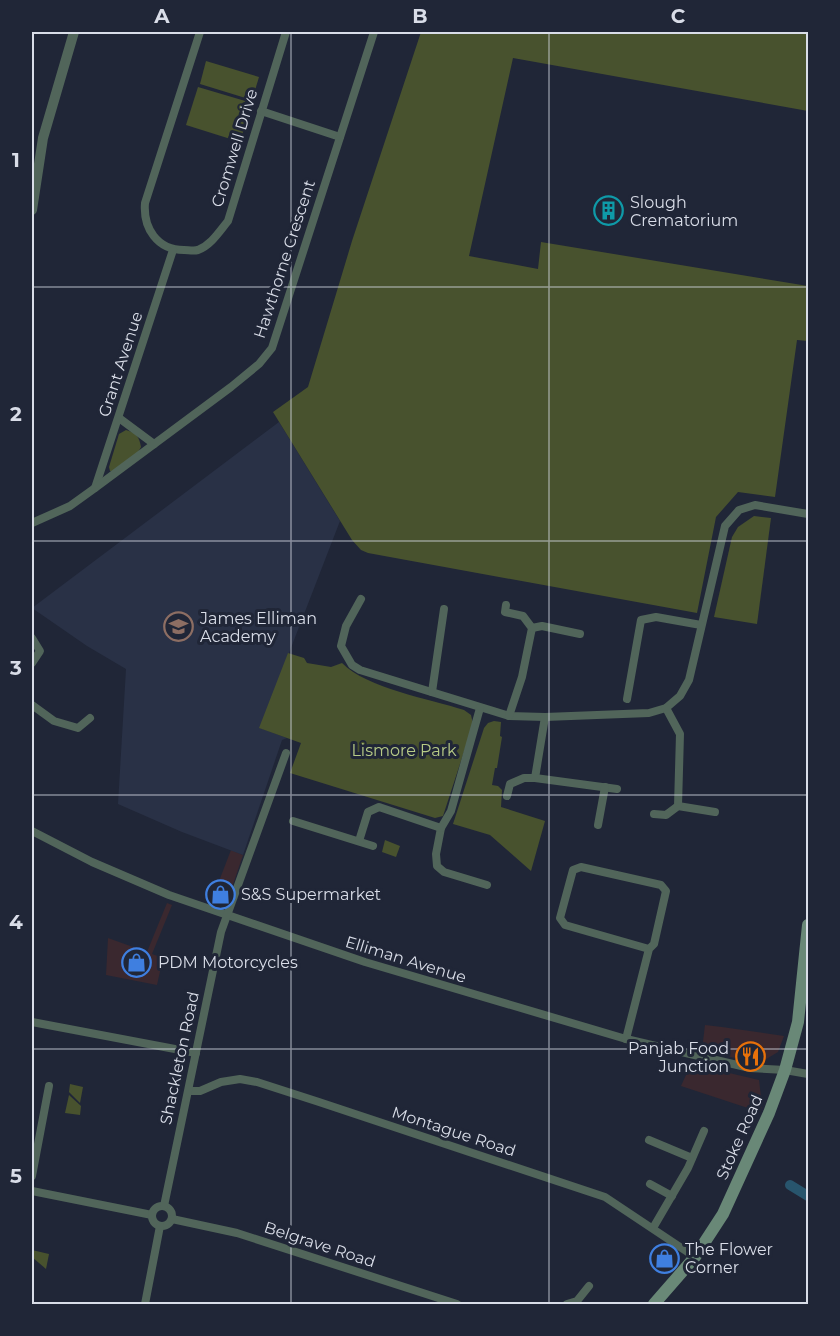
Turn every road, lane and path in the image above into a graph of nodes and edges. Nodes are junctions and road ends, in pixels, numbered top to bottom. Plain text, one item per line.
1 (74, 32) edge
2 (200, 32) edge
3 (286, 32) edge
4 (374, 32) edge
5 (261, 111) junction
6 (340, 137) junction
7 (32, 210) edge
8 (173, 250) junction
9 (119, 418) junction
10 (154, 444) junction
11 (95, 488) junction
12 (808, 514) edge
13 (32, 523) edge
14 (361, 599) dead end
15 (506, 605) dead end
16 (444, 609) dead end
17 (701, 625) junction
18 (532, 628) junction
19 (580, 634) dead end
20 (32, 638) edge
21 (32, 663) edge
22 (432, 692) junction
23 (627, 699) dead end
24 (32, 705) edge
25 (480, 708) junction
26 (666, 708) junction
27 (509, 716) junction
28 (544, 717) junction
29 (90, 718) dead end
30 (286, 753) dead end
31 (535, 778) junction
32 (605, 787) junction
33 (617, 789) dead end
34 (507, 796) dead end
35 (678, 806) junction
36 (715, 812) dead end
37 (654, 814) dead end
38 (293, 821) dead end
39 (598, 825) dead end
40 (441, 828) junction
41 (32, 831) edge
42 (359, 841) junction
43 (373, 846) dead end
44 (487, 885) dead end
45 (225, 916) junction
46 (808, 925) edge
47 (807, 948) edge
48 (649, 949) junction
49 (32, 1022) edge
50 (626, 1039) junction
51 (196, 1053) junction
52 (785, 1070) junction
53 (808, 1074) edge
54 (49, 1086) dead end
55 (189, 1090) junction
56 (704, 1131) dead end
57 (649, 1140) dead end
58 (693, 1158) junction
59 (32, 1176) edge
60 (650, 1184) dead end
61 (32, 1191) edge
62 (672, 1196) junction
63 (164, 1206) junction
64 (152, 1215) junction
65 (172, 1219) junction
66 (160, 1226) junction
67 (653, 1228) junction
68 (695, 1257) junction
69 (589, 1286) dead end
70 (145, 1305) edge
71 (457, 1305) edge
72 (567, 1305) edge
73 (654, 1305) edge

1 - 7 street
2 - 8 street
3 - 5 street, Cromwell Drive
4 - 6 street, Hawthorne Crescent
5 - 6 street
5 - 8 street, Cromwell Drive
6 - 10 street, Hawthorne Crescent
8 - 9 street, Grant Avenue
9 - 10 street
9 - 11 street, Grant Avenue
10 - 11 street, Hawthorne Crescent
11 - 13 street, Hawthorne Crescent
12 - 17 street
14 - 22 street
15 - 18 street
16 - 22 street
17 - 23 street
17 - 26 street
18 - 19 street
18 - 27 street
20 - 21 street
22 - 25 street
24 - 29 street
25 - 27 street
25 - 40 street
26 - 28 street
26 - 35 street
27 - 28 street
28 - 31 street
30 - 45 street, Shackleton Road
31 - 32 street
31 - 34 street
32 - 33 street
32 - 39 street
35 - 36 street
35 - 37 street
38 - 42 street
40 - 42 street
40 - 44 street
41 - 45 street, Elliman Avenue
42 - 43 street
45 - 50 street, Elliman Avenue
45 - 51 street, Shackleton Road
46 - 47 main road, Stoke Road
47 - 52 main road, Stoke Road
48 - 48 street
48 - 50 street
49 - 51 street
50 - 52 street, Elliman Avenue
51 - 55 street, Shackleton Road
52 - 53 street, Elliman Avenue
52 - 68 main road, Stoke Road
54 - 59 street
55 - 63 street, Shackleton Road
55 - 67 street, Montague Road
56 - 58 street
57 - 58 street
58 - 62 street
60 - 62 street
61 - 64 street
62 - 67 street
63 - 64 street
63 - 65 street
64 - 66 street
65 - 66 street
65 - 71 street, Belgrave Road
66 - 70 street
67 - 68 street, Montague Road
68 - 73 main road, Stoke Road
69 - 72 street

